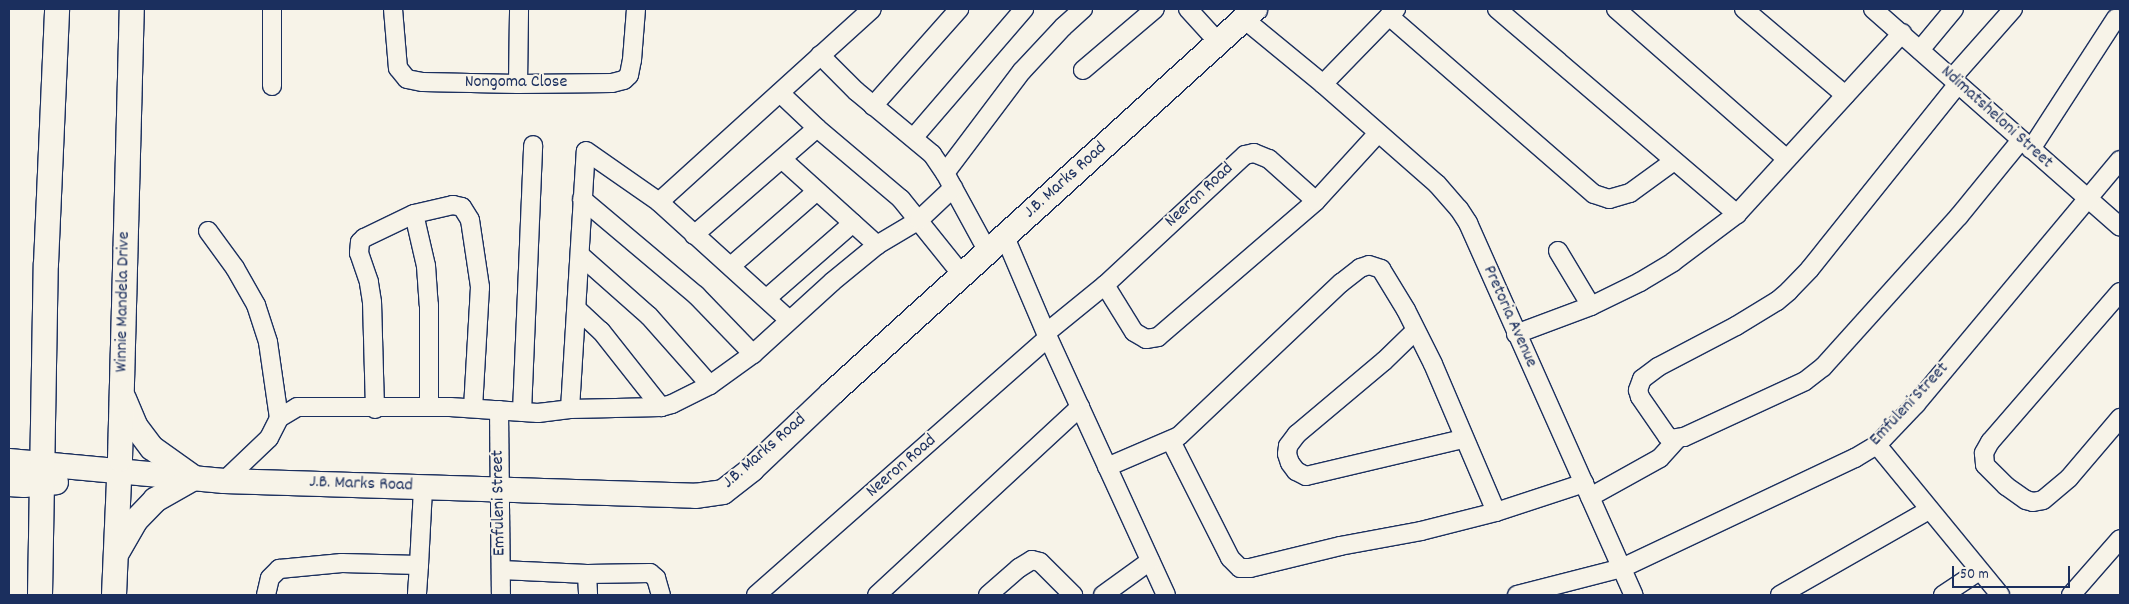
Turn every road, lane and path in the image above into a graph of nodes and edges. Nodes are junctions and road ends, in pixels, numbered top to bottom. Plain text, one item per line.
1 (57, 9) edge
2 (132, 9) edge
3 (272, 9) edge
4 (393, 9) edge
5 (519, 9) edge
6 (636, 9) edge
7 (872, 9) edge
8 (959, 9) edge
9 (1024, 9) edge
10 (1083, 9) edge
11 (1155, 9) edge
12 (1188, 9) edge
13 (1497, 9) edge
14 (1616, 9) edge
15 (1744, 9) edge
16 (1954, 9) edge
17 (2013, 9) edge
18 (1877, 10) edge
19 (1393, 12) edge
20 (1250, 14) edge
21 (2116, 18) dead end
22 (1902, 33) junction
23 (1218, 42) junction
24 (1920, 50) junction
25 (820, 55) junction
26 (1083, 70) dead end
27 (1955, 81) junction
28 (518, 84) junction
29 (1323, 84) junction
30 (272, 86) dead end
31 (780, 93) junction
32 (1845, 95) junction
33 (873, 106) junction
34 (817, 128) junction
35 (1378, 133) junction
36 (914, 137) junction
37 (533, 145) dead end
38 (2026, 145) junction
39 (1787, 159) junction
40 (783, 160) junction
41 (1674, 160) junction
42 (2120, 160) edge
43 (949, 180) junction
44 (817, 191) junction
45 (582, 199) junction
46 (2088, 200) junction
47 (1316, 201) junction
48 (659, 202) junction
49 (414, 214) junction
50 (1737, 214) junction
51 (919, 220) junction
52 (853, 223) junction
53 (2120, 227) edge
54 (208, 231) dead end
55 (694, 235) junction
56 (1005, 237) junction
57 (877, 245) junction
58 (1558, 251) dead end
59 (988, 252) junction
60 (580, 255) junction
61 (731, 266) junction
62 (962, 276) junction
63 (1105, 285) junction
64 (2120, 292) edge
65 (767, 298) junction
66 (1590, 306) junction
67 (577, 309) junction
68 (789, 320) junction
69 (1415, 331) junction
70 (1516, 334) junction
71 (1047, 336) junction
72 (753, 354) junction
73 (710, 385) junction
74 (122, 393) junction
75 (429, 407) junction
76 (662, 407) junction
77 (1080, 407) junction
78 (375, 408) junction
79 (473, 408) junction
80 (570, 409) junction
81 (499, 410) junction
82 (522, 412) junction
83 (280, 418) junction
84 (2120, 418) edge
85 (1463, 438) junction
86 (1677, 439) junction
87 (1171, 441) junction
88 (1877, 445) junction
89 (9, 462) edge
90 (1107, 466) junction
91 (119, 472) junction
92 (42, 473) junction
93 (194, 478) junction
94 (224, 481) junction
95 (9, 484) edge
96 (422, 488) junction
97 (500, 490) junction
98 (1587, 490) junction
99 (1929, 510) junction
100 (1496, 512) junction
101 (2119, 543) edge
102 (116, 555) junction
103 (1150, 561) junction
104 (419, 565) junction
105 (1622, 568) junction
106 (501, 570) junction
107 (1980, 571) junction
108 (587, 574) junction
109 (40, 595) edge
110 (114, 595) edge
111 (266, 595) edge
112 (417, 595) edge
113 (501, 595) edge
114 (588, 595) edge
115 (660, 595) edge
116 (756, 595) edge
117 (877, 595) edge
118 (988, 595) edge
119 (1073, 595) edge
120 (1102, 595) edge
121 (1166, 595) edge
122 (1517, 595) edge
123 (1634, 595) edge
124 (1780, 595) edge
125 (1944, 595) edge
126 (2000, 595) edge
127 (2071, 595) edge

1 - 92 street
2 - 74 street, Winnie Mandela Drive
3 - 30 street
4 - 28 street, Nongoma Close
5 - 28 street
6 - 28 street, Nongoma Close
7 - 25 street
8 - 33 street
9 - 36 street
10 - 43 street
11 - 26 street
12 - 23 street
13 - 41 street
14 - 39 street
15 - 32 street
16 - 24 street
17 - 27 street
18 - 22 street, Ndimatsheloni Street
19 - 29 street
19 - 41 street
20 - 23 street, J.B. Marks Road
20 - 29 street, Pretoria Avenue
21 - 38 street
22 - 24 street, Ndimatsheloni Street
22 - 32 street
23 - 56 street, J.B. Marks Road
24 - 27 street, Ndimatsheloni Street
25 - 31 street
25 - 33 street
27 - 38 street, Ndimatsheloni Street
27 - 86 street
29 - 35 street, Pretoria Avenue
31 - 34 street
31 - 48 street
32 - 39 street
33 - 36 street
34 - 40 street
34 - 51 street
35 - 47 street
35 - 70 street, Pretoria Avenue
36 - 43 street
37 - 82 street
38 - 46 street, Ndimatsheloni Street
38 - 86 street
39 - 50 street
40 - 44 street
40 - 55 street
41 - 50 street
42 - 46 street, Emfuleni Street
43 - 51 street
43 - 59 street
44 - 52 street
44 - 61 street
45 - 48 street
45 - 60 street
45 - 72 street
46 - 53 street, Ndimatsheloni Street
46 - 88 street, Emfuleni Street
47 - 63 street, Neeron Road
47 - 63 street
48 - 55 street
49 - 75 street
49 - 78 street
49 - 79 street
50 - 66 street
51 - 57 street
51 - 62 street
52 - 57 street
52 - 65 street
54 - 83 street
55 - 61 street
56 - 59 street, J.B. Marks Road
56 - 71 street
57 - 68 street
58 - 66 street
59 - 62 street, J.B. Marks Road
60 - 67 street
60 - 73 street
61 - 65 street
62 - 97 street, J.B. Marks Road
63 - 71 street, Neeron Road
64 - 84 street
65 - 68 street
66 - 70 street
67 - 76 street
67 - 80 street
68 - 72 street
69 - 85 street
69 - 85 street
69 - 87 street
70 - 98 street, Pretoria Avenue
71 - 77 street
71 - 116 street, Neeron Road
72 - 73 street
73 - 76 street
74 - 91 street, Winnie Mandela Drive
74 - 93 street
75 - 78 street
75 - 79 street
76 - 80 street
77 - 90 street
77 - 117 street
78 - 83 street
79 - 81 street
80 - 82 street
81 - 82 street
81 - 97 street, Emfuleni Street
83 - 94 street
85 - 100 street
86 - 98 street
87 - 90 street
87 - 100 street
88 - 99 street
88 - 105 street, Emfuleni Street
89 - 92 street
90 - 103 street
91 - 92 street, J.B. Marks Road
91 - 93 street, J.B. Marks Road
91 - 102 street, Winnie Mandela Drive
92 - 95 street
92 - 109 street
93 - 94 street, J.B. Marks Road
93 - 102 street
94 - 96 street, J.B. Marks Road
96 - 97 street, J.B. Marks Road
96 - 104 street
97 - 106 street, Emfuleni Street
98 - 100 street
98 - 105 street, Pretoria Avenue
99 - 107 street
99 - 124 street
101 - 127 street
102 - 110 street, Winnie Mandela Drive
103 - 120 street
103 - 121 street
104 - 111 street
104 - 112 street
105 - 122 street, Emfuleni Street
105 - 123 street, Pretoria Avenue
106 - 108 street
106 - 113 street, Emfuleni Street
107 - 125 street
107 - 126 street
108 - 114 street
108 - 115 street
118 - 119 street

